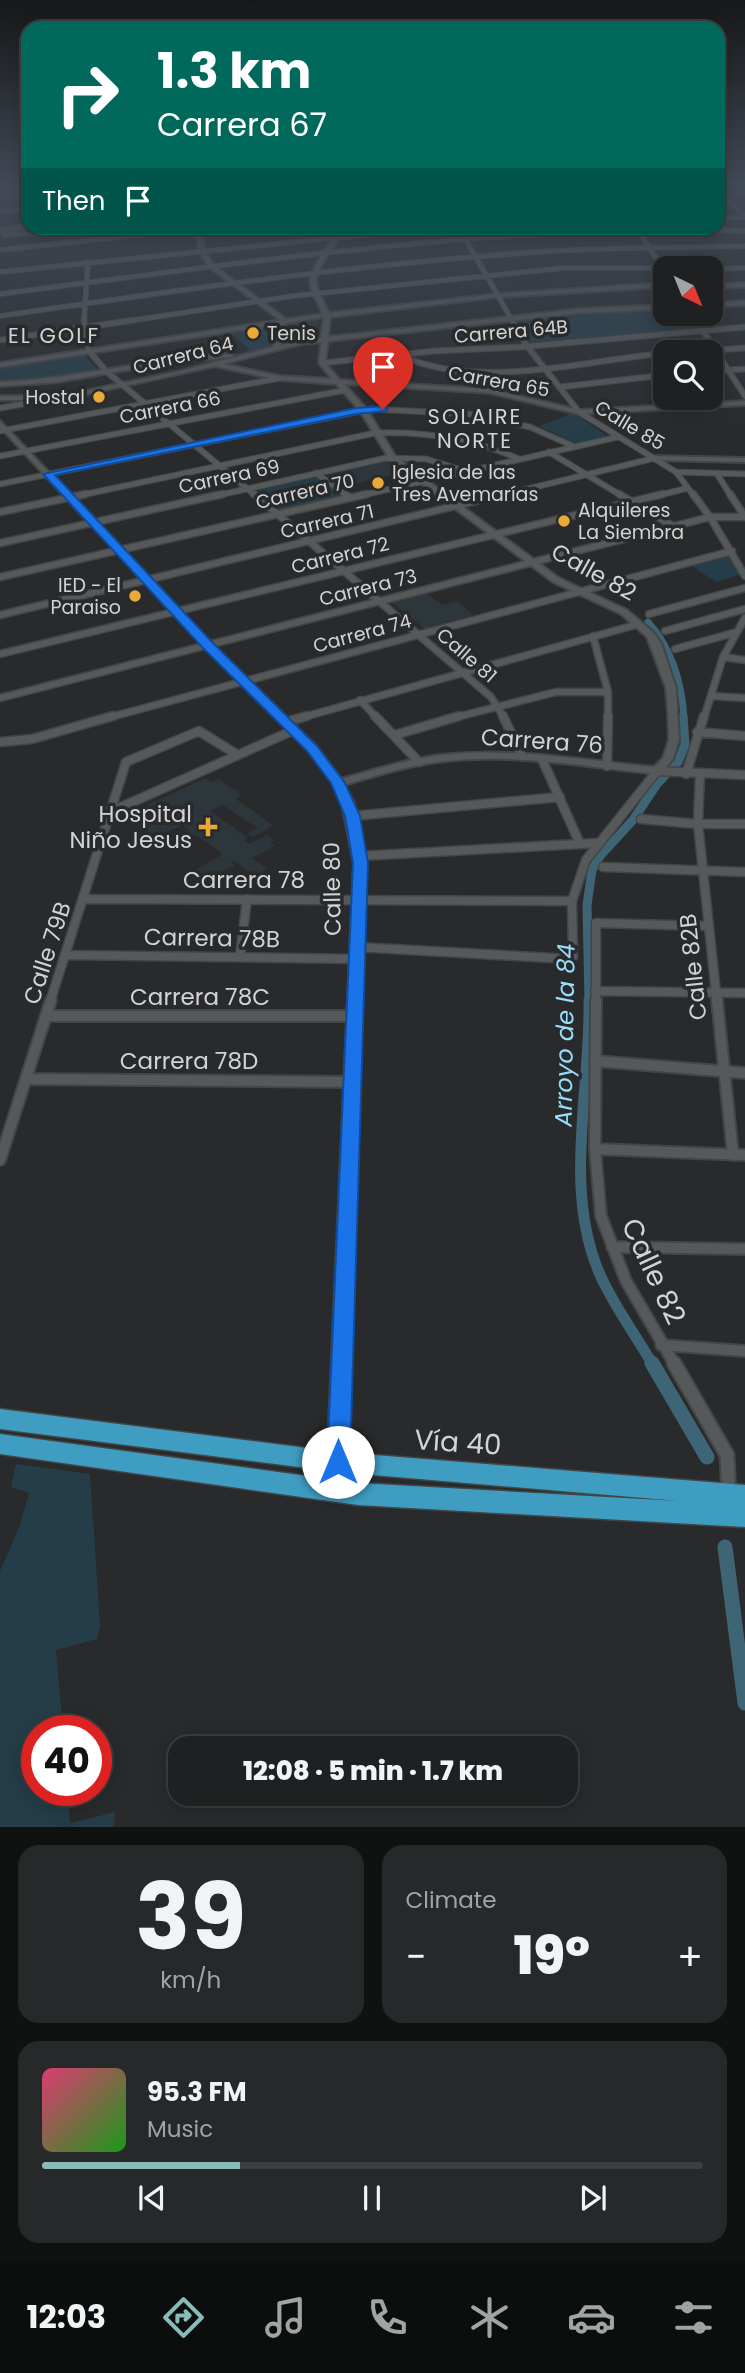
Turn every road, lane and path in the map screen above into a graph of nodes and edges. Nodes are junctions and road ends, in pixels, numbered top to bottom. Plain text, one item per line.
1 (87, 270) edge
2 (178, 270) edge
3 (217, 270) edge
4 (317, 270) edge
5 (343, 270) edge
6 (483, 270) edge
7 (541, 270) edge
8 (315, 273) junction
9 (486, 276) junction
10 (86, 282) junction
11 (233, 282) junction
12 (653, 285) edge
13 (745, 285) edge
14 (723, 286) edge
15 (317, 293) junction
16 (0, 294) edge
17 (499, 295) junction
18 (258, 300) junction
19 (745, 303) edge
20 (85, 304) junction
21 (198, 304) dead end
22 (723, 304) edge
23 (653, 308) edge
24 (204, 309) junction
25 (327, 315) junction
26 (0, 316) edge
27 (283, 319) junction
28 (514, 319) junction
29 (260, 323) junction
30 (700, 326) edge
31 (745, 327) edge
32 (84, 328) junction
33 (283, 328) junction
34 (703, 330) junction
35 (0, 340) edge
36 (322, 340) junction
37 (710, 340) edge
38 (527, 346) junction
39 (276, 348) junction
40 (745, 348) edge
41 (723, 350) edge
42 (89, 351) junction
43 (653, 354) edge
44 (399, 355) junction
45 (248, 356) junction
46 (723, 362) edge
47 (322, 363) junction
48 (0, 365) edge
49 (215, 365) junction
50 (543, 366) junction
51 (745, 369) edge
52 (723, 370) edge
53 (728, 370) junction
54 (107, 372) junction
55 (653, 376) edge
56 (280, 378) junction
57 (336, 380) junction
58 (0, 384) edge
59 (125, 386) junction
60 (560, 387) junction
61 (345, 390) junction
62 (744, 394) edge
63 (0, 398) edge
64 (60, 398) junction
65 (745, 403) edge
66 (148, 404) junction
67 (0, 408) edge
68 (363, 410) junction
69 (579, 412) junction
70 (170, 422) junction
71 (2, 428) edge
72 (375, 433) junction
73 (618, 437) junction
74 (195, 444) junction
75 (573, 446) junction
76 (26, 451) junction
77 (549, 452) junction
78 (0, 456) edge
79 (393, 457) junction
80 (655, 458) junction
81 (519, 459) junction
82 (744, 462) edge
83 (220, 466) junction
84 (465, 471) junction
85 (676, 472) junction
86 (316, 473) junction
87 (48, 474) junction
88 (717, 474) junction
89 (745, 474) edge
90 (589, 475) junction
91 (421, 481) junction
92 (0, 484) edge
93 (688, 488) junction
94 (247, 489) junction
95 (70, 497) junction
96 (349, 497) junction
97 (631, 500) junction
98 (456, 507) junction
99 (0, 512) edge
100 (278, 514) junction
101 (710, 517) junction
102 (745, 517) edge
103 (94, 522) junction
104 (673, 526) junction
105 (493, 534) junction
106 (310, 541) junction
107 (0, 543) edge
108 (120, 550) junction
109 (732, 551) junction
110 (532, 562) junction
111 (342, 570) junction
112 (745, 576) edge
113 (0, 577) edge
114 (148, 580) junction
115 (745, 588) edge
116 (578, 590) junction
117 (378, 600) junction
118 (745, 609) edge
119 (177, 611) junction
120 (649, 614) dead end
121 (0, 615) edge
122 (639, 624) junction
123 (742, 625) edge
124 (665, 631) dead end
125 (419, 634) junction
126 (593, 636) junction
127 (208, 645) junction
128 (675, 649) dead end
129 (0, 654) edge
130 (723, 657) junction
131 (745, 660) edge
132 (463, 672) junction
133 (243, 680) junction
134 (608, 692) junction
135 (711, 696) junction
136 (0, 698) edge
137 (745, 698) edge
138 (360, 700) junction
139 (498, 705) junction
140 (290, 726) junction
141 (697, 732) junction
142 (395, 735) junction
143 (745, 736) edge
144 (0, 742) edge
145 (236, 754) junction
146 (522, 756) junction
147 (542, 759) junction
148 (419, 762) junction
149 (607, 766) junction
150 (660, 771) junction
151 (682, 774) junction
152 (700, 774) junction
153 (745, 775) edge
154 (338, 783) junction
155 (560, 797) junction
156 (110, 812) junction
157 (352, 816) junction
158 (641, 818) dead end
159 (698, 824) junction
160 (745, 824) edge
161 (597, 843) junction
162 (580, 844) junction
163 (360, 856) junction
164 (603, 867) dead end
165 (702, 871) junction
166 (745, 872) edge
167 (84, 899) junction
168 (247, 899) junction
169 (358, 899) junction
170 (572, 901) junction
171 (708, 926) junction
172 (357, 953) junction
173 (66, 955) junction
174 (240, 957) junction
175 (565, 960) joint
176 (596, 990) junction
177 (716, 993) junction
178 (745, 993) edge
179 (46, 1016) junction
180 (354, 1016) junction
181 (595, 1061) junction
182 (723, 1072) junction
183 (745, 1073) edge
184 (26, 1079) junction
185 (352, 1082) junction
186 (595, 1149) junction
187 (733, 1155) junction
188 (745, 1155) edge
189 (0, 1160) edge
190 (612, 1247) junction
191 (745, 1249) edge
192 (661, 1345) junction
193 (745, 1351) edge
194 (0, 1419) edge
195 (113, 1433) junction
196 (0, 1444) edge
197 (108, 1457) junction
198 (338, 1462) junction
199 (335, 1491) junction
200 (737, 1496) edge
201 (745, 1516) edge

1 - 10 street, Calle 81
2 - 10 street
3 - 11 street
4 - 8 street
5 - 8 street
6 - 9 street, Calle 85
7 - 9 street
8 - 11 street
8 - 15 street
9 - 15 street
9 - 17 street, Calle 85
10 - 16 street
10 - 20 street, Calle 81
11 - 18 street
11 - 20 street
12 - 17 street
13 - 14 street
15 - 18 street
15 - 25 street
17 - 25 street
17 - 28 street, Calle 85
18 - 24 street
18 - 27 street
19 - 22 street
20 - 26 street
20 - 32 street, Calle 81
21 - 24 street
23 - 28 street, Carrera 64
24 - 32 street
25 - 27 street
25 - 36 street
27 - 29 street
27 - 33 street
28 - 36 street, Carrera 64
28 - 38 street, Calle 85
29 - 33 street
29 - 42 street
30 - 34 street
31 - 34 street, Carrera 64B
32 - 35 street
32 - 42 street, Calle 81
33 - 39 street
34 - 37 street
34 - 38 street, Carrera 64B
36 - 39 street, Carrera 64
36 - 47 street
38 - 44 street, Carrera 64B
38 - 50 street, Calle 85
39 - 45 street, Carrera 64
40 - 41 street
42 - 48 street
42 - 54 street, Calle 81
43 - 50 street
44 - 47 street, Carrera 64B
44 - 50 street
45 - 49 street, Carrera 64
45 - 54 street
46 - 53 street
47 - 57 street, Calle 82
49 - 56 street
49 - 59 street, Carrera 64
50 - 60 street, Calle 85
51 - 53 street
52 - 53 street
53 - 62 street
54 - 58 street
54 - 59 street, Calle 81
55 - 60 street
56 - 57 street, Carrera 65
56 - 66 street, Carrera 65
57 - 61 street, Calle 82
57 - 69 street, Carrera 65
59 - 64 street, Carrera 64
59 - 66 street, Calle 81
60 - 69 street, Calle 85
61 - 68 street, Calle 82
61 - 70 street, Carrera 66
63 - 64 street
64 - 67 street, Carrera 64
65 - 69 street, Carrera 65
66 - 70 street, Calle 81
66 - 71 street, Carrera 65
68 - 72 street, Calle 82
68 - 74 street
68 - 75 street
69 - 73 street, Calle 85
70 - 74 street, Calle 81
70 - 76 street, Carrera 66
71 - 76 street, Calle 80
72 - 79 street, Calle 82
72 - 81 street
72 - 83 street
73 - 75 street, Carrera 70
73 - 80 street, Calle 85
74 - 83 street, Calle 81
74 - 87 street
75 - 77 street, Carrera 70
76 - 78 street, Carrera 66
76 - 87 street, Calle 80
77 - 81 street, Carrera 70
77 - 90 street
79 - 84 street, Carrera 69
79 - 86 street, Carrera 69
79 - 91 street, Calle 82
80 - 82 street, Carrera 71
80 - 85 street, Calle 85
80 - 90 street, Carrera 71
81 - 84 street, Carrera 70
83 - 94 street, Calle 81
83 - 95 street
84 - 91 street, Carrera 70
85 - 88 street
85 - 93 street, Calle 85
86 - 94 street, Carrera 69
86 - 96 street
87 - 92 street
87 - 95 street, Calle 80
88 - 89 street
88 - 102 street
90 - 97 street
90 - 98 street, Carrera 71
91 - 96 street, Carrera 70
91 - 98 street, Calle 82
93 - 97 street, Carrera 72
93 - 101 street, Calle 85
94 - 100 street, Calle 81
94 - 103 street, Carrera 69
95 - 99 street
95 - 103 street, Calle 80
96 - 100 street, Carrera 70
97 - 104 street
97 - 105 street, Carrera 72
98 - 105 street, Calle 82
98 - 106 street, Carrera 71
100 - 106 street, Calle 81
100 - 108 street, Carrera 70
101 - 102 street, Carrera 73
101 - 104 street, Carrera 73
101 - 109 street, Calle 85
103 - 107 street, Carrera 69
103 - 108 street, Calle 80
104 - 110 street, Carrera 73
105 - 110 street, Calle 82
105 - 111 street, Carrera 72
106 - 111 street, Calle 81
106 - 114 street, Carrera 71
108 - 113 street, Carrera 70
108 - 114 street, Calle 80
109 - 112 street, Calle 85
109 - 116 street, Carrera 74
110 - 116 street, Calle 82
110 - 117 street, Carrera 73
111 - 117 street, Calle 81
111 - 119 street, Carrera 72
114 - 119 street, Calle 80
114 - 121 street, Carrera 71
115 - 120 street
116 - 122 street, Calle 82
116 - 125 street, Carrera 74
117 - 125 street, Calle 81
117 - 127 street, Carrera 73
118 - 124 street
119 - 127 street, Calle 80
119 - 129 street, Carrera 72
122 - 126 street
122 - 150 street, Calle 82
123 - 128 street
123 - 130 street
125 - 132 street, Calle 81
125 - 133 street, Carrera 74
126 - 132 street
126 - 134 street
127 - 133 street, Calle 80
127 - 136 street, Carrera 73
130 - 131 street
130 - 135 street
132 - 138 street
132 - 139 street, Calle 81
133 - 140 street, Calle 80
133 - 144 street, Carrera 74
134 - 139 street
134 - 149 street
135 - 137 street
135 - 141 street
138 - 140 street
138 - 142 street
139 - 142 street
139 - 146 street, Calle 81
140 - 145 street
140 - 154 street, Calle 80
141 - 143 street
141 - 151 street
142 - 148 street
145 - 156 street
145 - 156 street, Calle 79B
146 - 147 street, Carrera 76
146 - 148 street, Carrera 76
147 - 149 street, Carrera 76
147 - 155 street
148 - 154 street, Carrera 76
149 - 150 street, Carrera 76
150 - 151 street, Carrera 76
150 - 161 street, Calle 82
151 - 152 street, Carrera 76
152 - 153 street, Carrera 76
152 - 159 street, Calle 82B
154 - 157 street, Calle 80
155 - 157 street
155 - 162 street
156 - 167 street, Calle 79B
157 - 163 street, Calle 80
158 - 159 street
159 - 160 street
159 - 165 street, Calle 82B
161 - 162 street
161 - 170 street, Calle 82
162 - 163 street
163 - 169 street, Calle 80
164 - 165 street
165 - 166 street
165 - 171 street, Calle 82B
167 - 168 street, Carrera 78
167 - 173 street, Calle 79B
168 - 169 street, Carrera 78
168 - 174 street
169 - 170 street, Carrera 78
169 - 172 street, Calle 80
170 - 175 street, Calle 82
171 - 176 street, Calle 82
171 - 177 street, Calle 82B
172 - 174 street, Carrera 78B
172 - 175 street, Carrera 78B
172 - 180 street, Calle 80
173 - 174 street, Carrera 78B
173 - 179 street, Calle 79B
176 - 177 street
176 - 181 street, Calle 82
177 - 178 street
177 - 182 street, Calle 82B
179 - 180 street, Carrera 78C
179 - 184 street, Calle 79B
180 - 185 street, Calle 80
181 - 182 street
181 - 186 street, Calle 82
182 - 183 street
182 - 187 street, Calle 82B
184 - 185 street, Carrera 78D
184 - 189 street, Calle 79B
185 - 198 street, Calle 80
186 - 187 street
186 - 190 street, Calle 82
187 - 188 street
190 - 191 street
190 - 192 street, Calle 82
192 - 193 street
192 - 200 street, Calle 82
194 - 195 highway, Vía 40
195 - 197 highway
195 - 198 highway, Vía 40
196 - 197 highway
197 - 199 highway
198 - 199 street, Calle 80
198 - 200 highway, Vía 40
199 - 201 highway

